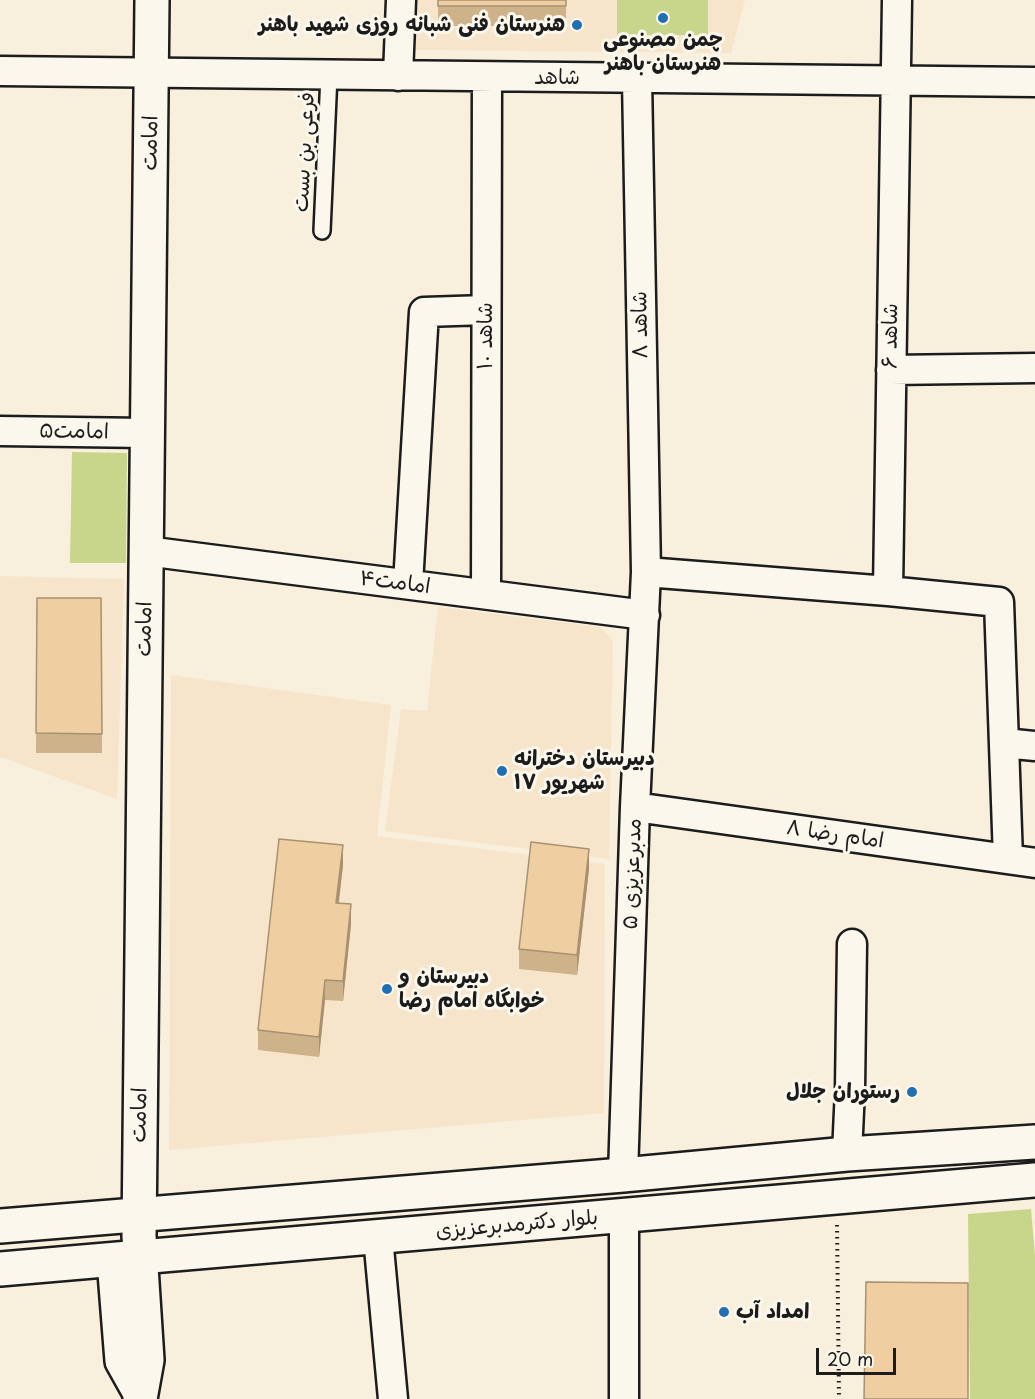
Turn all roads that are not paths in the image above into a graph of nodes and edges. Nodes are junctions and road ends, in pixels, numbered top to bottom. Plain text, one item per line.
1 (152, 0) edge
2 (401, 0) edge
3 (897, 0) edge
4 (0, 71) edge
5 (151, 73) junction
6 (329, 75) junction
7 (398, 76) junction
8 (487, 77) junction
9 (637, 79) junction
10 (894, 81) junction
11 (1035, 81) edge
12 (322, 231) dead end
13 (486, 310) junction
14 (1035, 368) edge
15 (891, 370) junction
16 (0, 431) edge
17 (147, 433) junction
18 (146, 551) junction
19 (645, 572) junction
20 (408, 584) junction
21 (888, 591) junction
22 (486, 594) junction
23 (645, 615) junction
24 (1004, 743) junction
25 (1035, 746) edge
26 (635, 807) junction
27 (1021, 861) edge
28 (852, 944) dead end
29 (1035, 1142) edge
30 (847, 1154) junction
31 (623, 1175) junction
32 (1035, 1180) edge
33 (139, 1214) junction
34 (624, 1215) junction
35 (0, 1226) edge
36 (378, 1237) junction
37 (126, 1259) junction
38 (0, 1269) edge
39 (140, 1396) edge
40 (393, 1399) edge
41 (624, 1399) edge

1 - 5 main road, امامت
2 - 7 street
3 - 10 street, شاهد ۶
4 - 5 street, شاهد
5 - 6 street, شاهد
5 - 17 main road, امامت
6 - 7 street, شاهد
6 - 12 lane, فرعی بن بست
7 - 8 street, شاهد
8 - 9 street, شاهد
8 - 13 street, شاهد ۱۰
9 - 10 street, شاهد
9 - 19 street, شاهد ۸
10 - 11 street, شاهد
10 - 15 street, شاهد ۶
13 - 20 street
13 - 22 street, شاهد ۱۰
14 - 15 street
15 - 21 street, شاهد ۶
16 - 17 street, امامت۵
17 - 18 main road, امامت
18 - 20 street, امامت۴
18 - 33 main road, امامت
19 - 21 street
19 - 23 street, مدبرعزیزی ۵
20 - 22 street, امامت۴
21 - 24 street
22 - 23 street, امامت۴
23 - 26 street, مدبرعزیزی ۵
24 - 25 street
24 - 27 street
26 - 27 street, امام رضا ۸
26 - 31 street, مدبرعزیزی ۵
28 - 30 street
29 - 30 main road, بلوار دکترمدبرعزیزی
30 - 31 main road, بلوار دکترمدبرعزیزی
31 - 33 main road, بلوار دکترمدبرعزیزی
32 - 34 main road, بلوار دکترمدبرعزیزی
33 - 35 main road, بلوار دکترمدبرعزیزی
33 - 37 main road, امامت
34 - 36 main road, بلوار دکترمدبرعزیزی
34 - 41 street
36 - 37 main road, بلوار دکترمدبرعزیزی
36 - 40 street
37 - 38 main road, بلوار دکترمدبرعزیزی
37 - 39 main road, امامت

